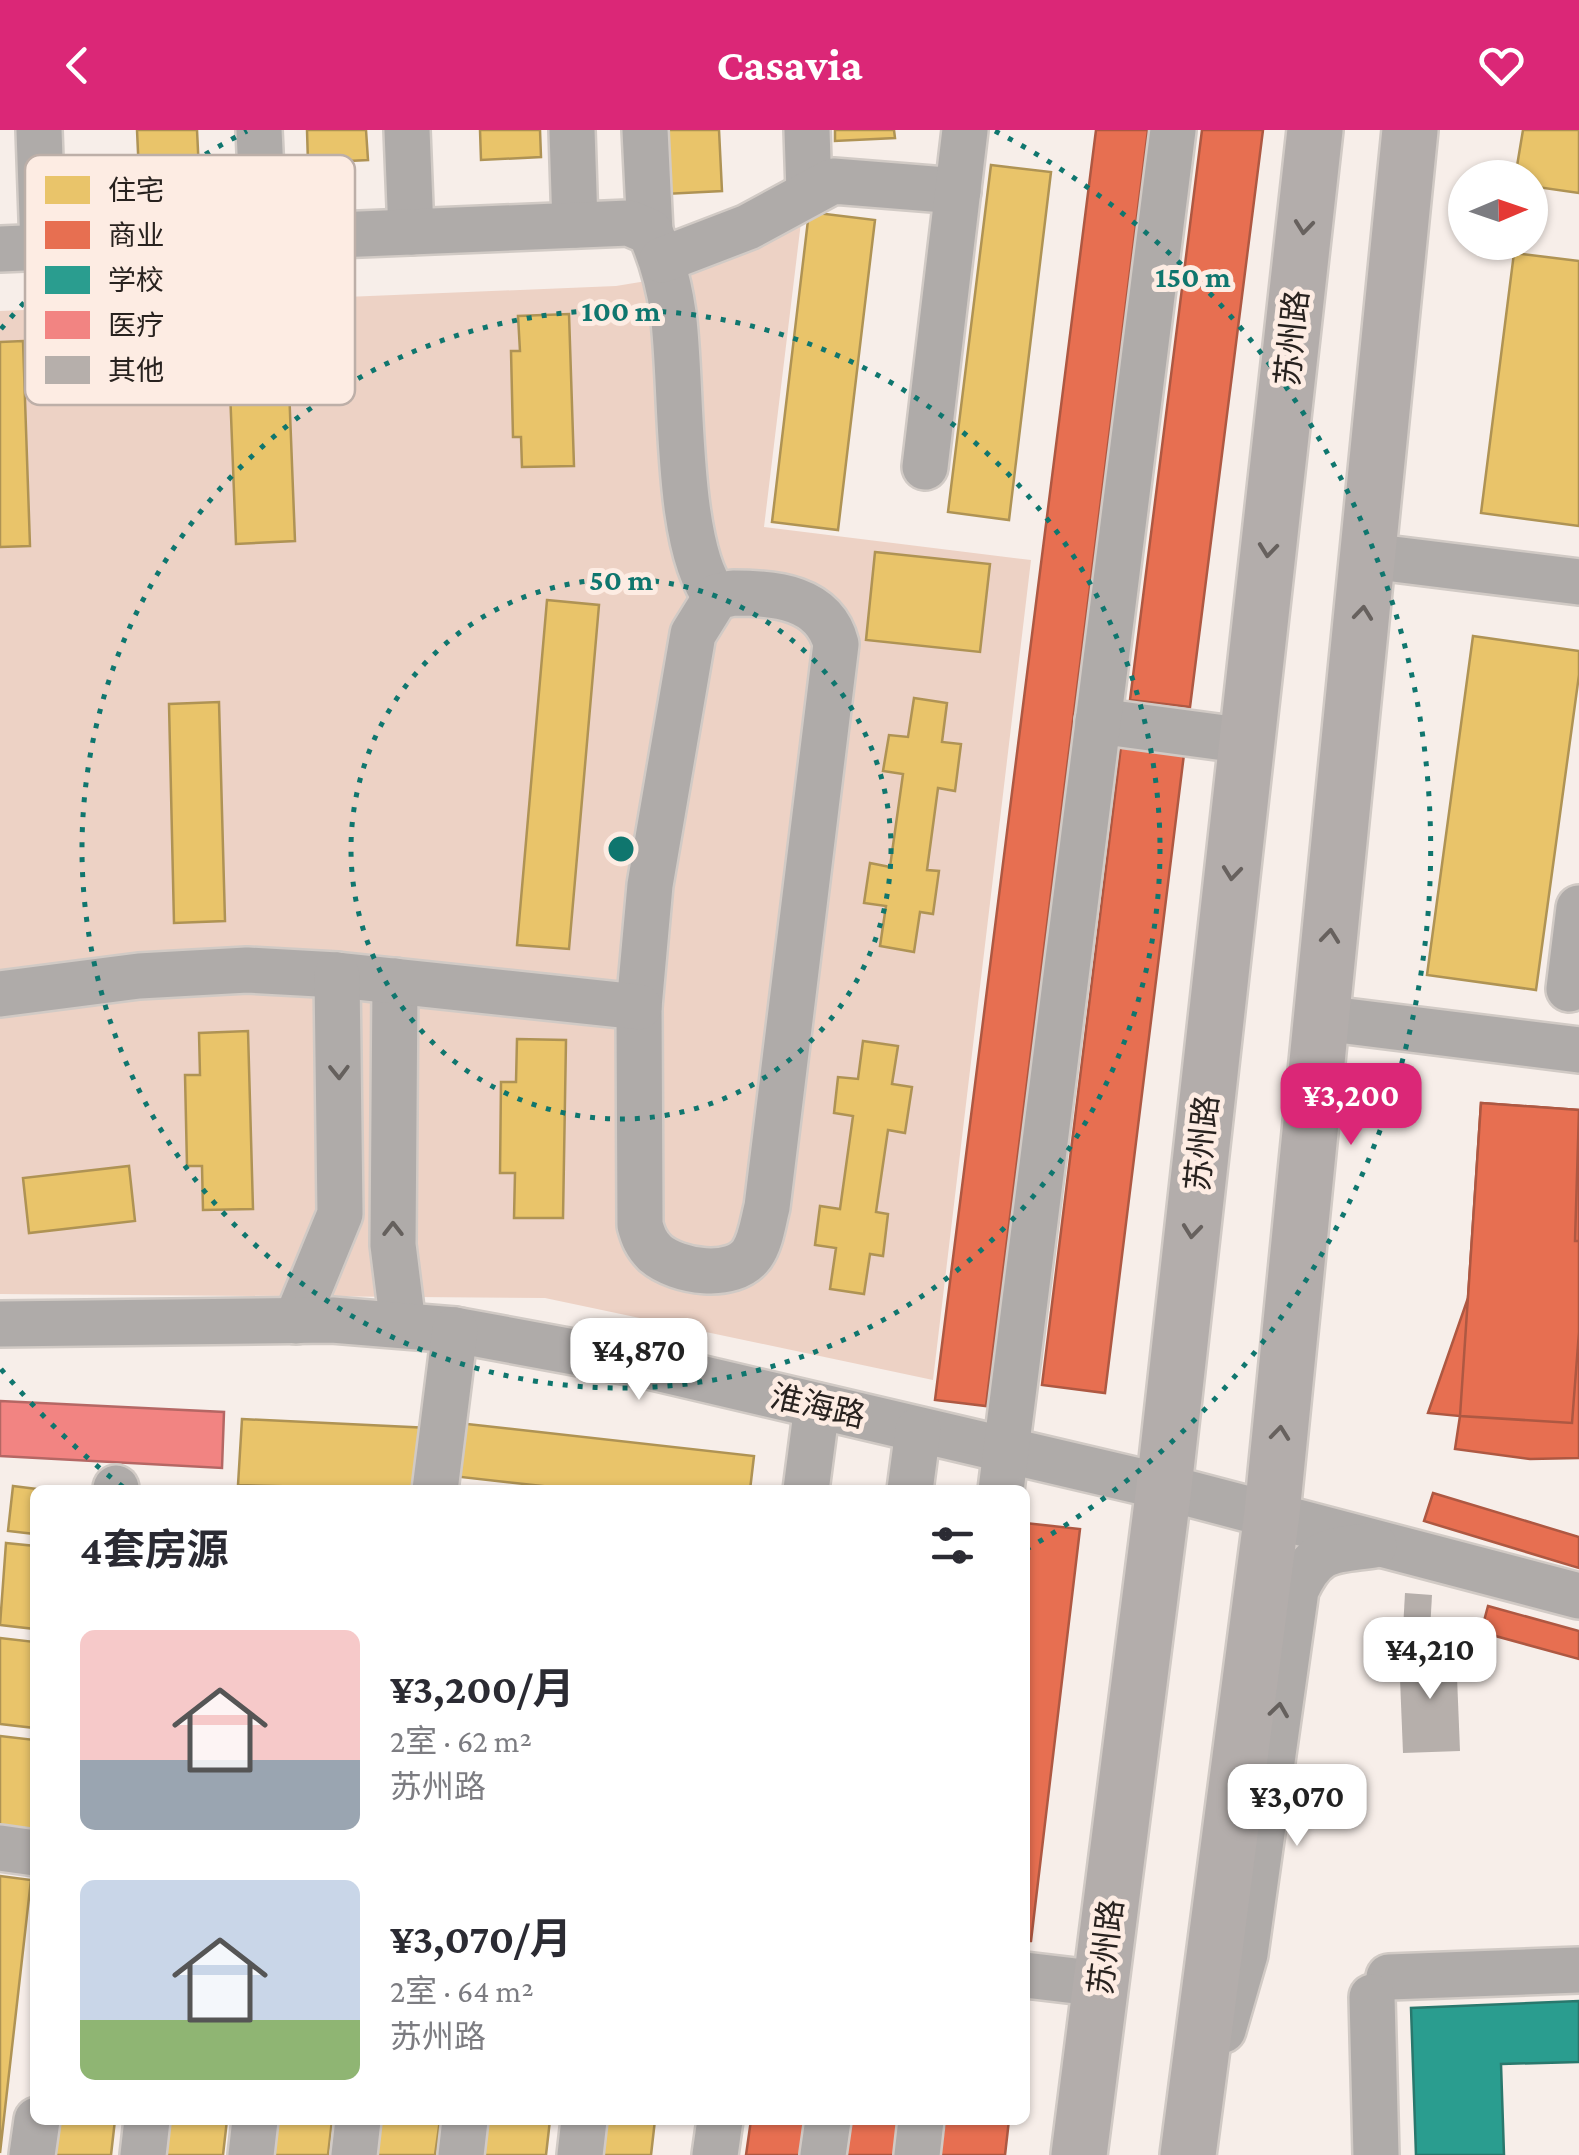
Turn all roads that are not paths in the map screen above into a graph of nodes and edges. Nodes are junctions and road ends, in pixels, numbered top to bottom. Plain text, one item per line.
1 (39, 130) edge
2 (259, 130) edge
3 (407, 130) edge
4 (572, 130) edge
5 (646, 130) edge
6 (807, 130) edge
7 (966, 130) edge
8 (1172, 130) edge
9 (1315, 130) edge
10 (1410, 130) edge
11 (35, 155) edge
12 (260, 155) edge
13 (958, 190) junction
14 (809, 192) junction
15 (575, 225) junction
16 (411, 232) junction
17 (355, 234) edge
18 (656, 246) junction
19 (925, 467) dead end
20 (1369, 556) junction
21 (1579, 582) edge
22 (716, 597) junction
23 (1098, 721) junction
24 (1247, 742) junction
25 (1579, 908) edge
26 (337, 975) junction
27 (395, 981) junction
28 (1569, 989) dead end
29 (0, 994) edge
30 (639, 1007) junction
31 (1322, 1018) junction
32 (1579, 1050) edge
33 (296, 1321) junction
34 (0, 1324) edge
35 (404, 1325) junction
36 (455, 1330) junction
37 (818, 1406) junction
38 (918, 1430) junction
39 (1004, 1470) edge
40 (436, 1485) edge
41 (807, 1485) edge
42 (911, 1485) edge
43 (1164, 1487) junction
44 (1272, 1513) junction
45 (1386, 1544) junction
46 (1579, 1596) edge
47 (0, 1848) edge
48 (30, 1852) edge
49 (1579, 1970) edge
50 (1030, 1976) edge
51 (1101, 1984) junction
52 (35, 2125) edge
53 (146, 2125) edge
54 (254, 2125) edge
55 (357, 2125) edge
56 (464, 2125) edge
57 (583, 2125) edge
58 (719, 2125) edge
59 (827, 2125) edge
60 (921, 2125) edge
61 (1189, 2151) edge
62 (32, 2155) edge
63 (143, 2155) edge
64 (251, 2155) edge
65 (354, 2155) edge
66 (461, 2155) edge
67 (580, 2155) edge
68 (716, 2155) edge
69 (823, 2155) edge
70 (917, 2155) edge
71 (1079, 2155) edge
72 (1376, 2155) edge

1 - 11 street
2 - 12 street
3 - 16 street
4 - 15 street
5 - 18 street
6 - 14 street
7 - 13 street
8 - 23 street
9 -> 24 main road, 苏州路
10 - 20 main road
13 - 14 street
13 - 19 street
14 - 18 street
15 - 16 street
15 - 18 street
16 - 17 street
18 - 22 street
20 - 21 street
31 -> 20 main road
22 - 30 street
22 - 30 street
23 - 24 street
23 - 39 street
24 -> 43 main road, 苏州路
25 - 28 street
26 - 27 street
26 - 29 street
26 -> 33 street
27 - 30 street
35 -> 27 street
31 - 32 street
44 -> 31 main road
33 - 34 street, 淮海路
33 - 35 street, 淮海路
35 - 36 street, 淮海路
36 - 37 street, 淮海路
36 - 40 street
37 - 38 street, 淮海路
37 - 41 street
38 - 39 street, 淮海路
38 - 42 street
39 - 43 street, 淮海路
43 - 44 street, 淮海路
43 - 51 main road, 苏州路
44 - 45 street, 淮海路
44 - 61 main road
45 - 46 street, 淮海路
61 -> 45 street
47 - 48 street
49 - 72 street
50 - 51 street
51 - 71 main road, 苏州路
52 - 62 street
53 - 63 street
54 - 64 street
55 - 65 street
56 - 66 street
57 - 67 street
58 - 68 street
59 - 69 street
60 - 70 street

